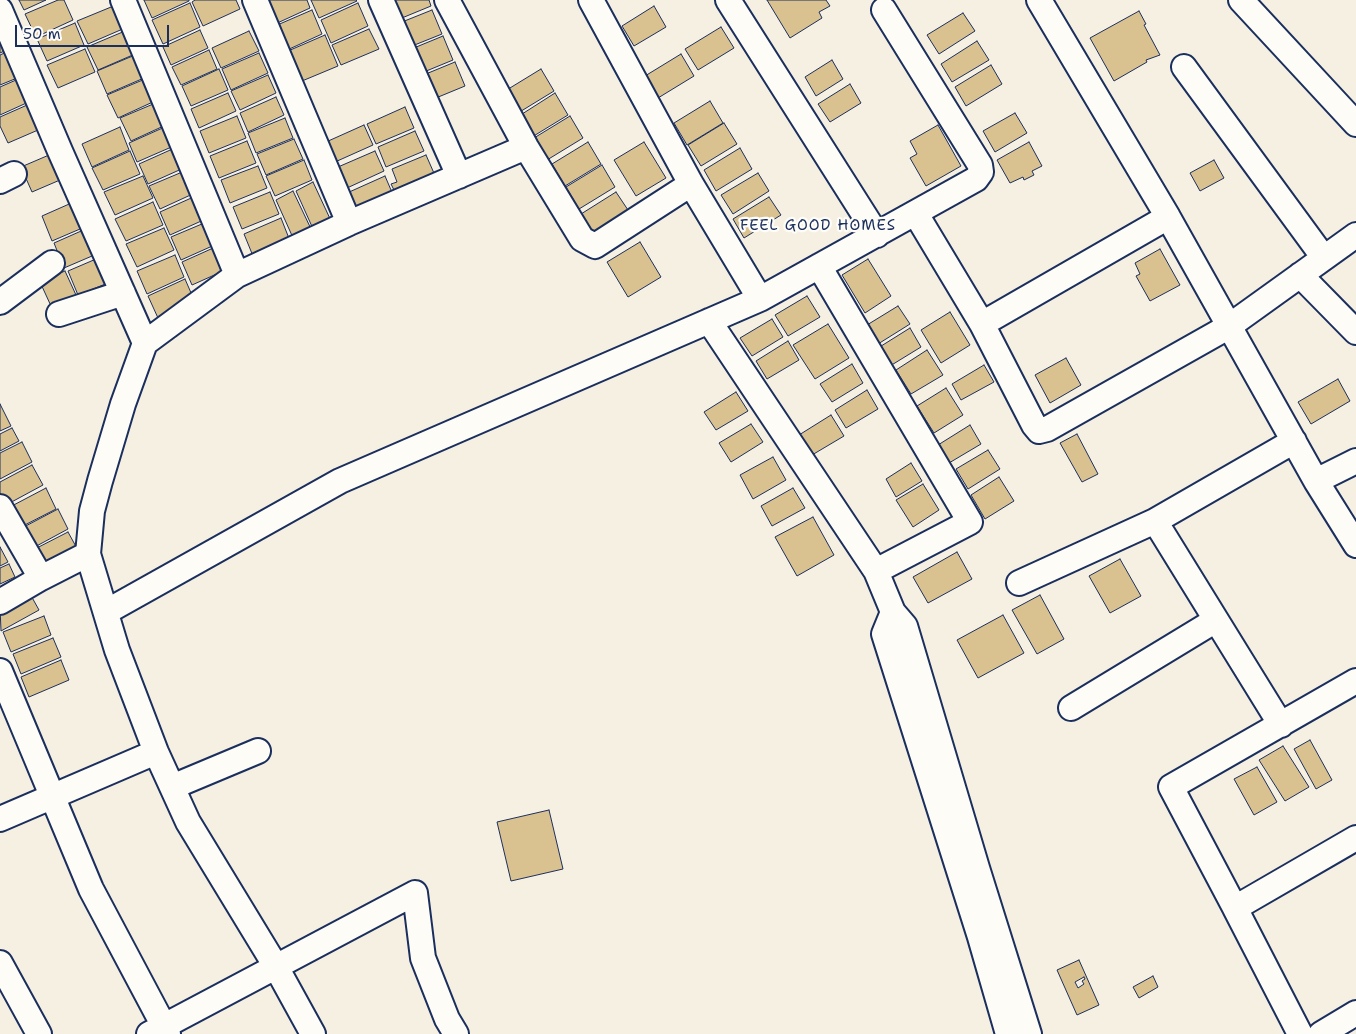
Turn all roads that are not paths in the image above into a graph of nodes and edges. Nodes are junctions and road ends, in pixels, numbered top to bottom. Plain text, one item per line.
1 (123, 0) edge
2 (255, 0) edge
3 (381, 0) edge
4 (447, 0) edge
5 (591, 0) edge
6 (728, 0) edge
7 (1039, 0) edge
8 (1241, 0) edge
9 (0, 10) edge
10 (884, 10) dead end
11 (1184, 67) dead end
12 (1356, 124) edge
13 (526, 147) junction
14 (459, 176) junction
15 (691, 184) junction
16 (916, 214) junction
17 (1168, 217) junction
18 (349, 223) junction
19 (877, 235) junction
20 (1356, 235) edge
21 (1324, 258) junction
22 (52, 263) dead end
23 (819, 266) junction
24 (237, 275) junction
25 (1300, 275) junction
26 (123, 293) junction
27 (760, 299) junction
28 (0, 302) edge
29 (58, 314) dead end
30 (708, 321) junction
31 (982, 324) junction
32 (1228, 327) junction
33 (1356, 332) edge
34 (145, 343) junction
35 (1294, 441) junction
36 (1356, 461) edge
37 (1316, 481) junction
38 (0, 506) edge
39 (1155, 521) junction
40 (1356, 545) edge
41 (88, 554) junction
42 (876, 571) junction
43 (41, 578) junction
44 (1019, 583) dead end
45 (0, 602) edge
46 (106, 612) junction
47 (1216, 620) junction
48 (0, 671) edge
49 (1356, 681) edge
50 (1072, 708) dead end
51 (1281, 725) junction
52 (258, 751) dead end
53 (156, 752) junction
54 (172, 787) junction
55 (53, 797) junction
56 (0, 819) edge
57 (1356, 838) edge
58 (1235, 908) junction
59 (0, 963) edge
60 (275, 965) junction
61 (1006, 994) junction
62 (1356, 1013) edge
63 (160, 1031) edge
64 (39, 1034) edge
65 (313, 1034) edge
66 (456, 1034) edge
67 (1008, 1034) edge
68 (1029, 1034) edge
69 (1300, 1034) edge
70 (1322, 1034) edge

1 - 24 street
2 - 18 street
3 - 14 street
4 - 13 street
5 - 15 street
6 - 19 street
7 - 17 street
8 - 12 street
9 - 26 street
10 - 16 street
11 - 21 street
13 - 14 street
13 - 15 street
14 - 18 street
15 - 27 street
16 - 19 street
16 - 31 street
17 - 31 street
17 - 32 street
18 - 24 street
19 - 23 street
20 - 21 street
21 - 25 street
22 - 28 street
23 - 27 street
23 - 42 street
24 - 34 street
25 - 32 street
25 - 33 street
26 - 29 street
26 - 34 street
27 - 30 street
30 - 42 street
30 - 46 street
31 - 32 street
32 - 35 street
34 - 41 street
35 - 37 street
35 - 39 street
36 - 37 street
37 - 40 street
38 - 43 street
39 - 44 street
39 - 47 street
41 - 43 street
41 - 46 street
42 - 61 street
43 - 45 street
46 - 53 street
47 - 50 street
47 - 51 street
48 - 55 street
49 - 51 street
51 - 58 street
52 - 54 street
53 - 54 street
53 - 55 street
54 - 60 street
55 - 56 street
55 - 63 street
57 - 58 street
58 - 69 street
59 - 64 street
60 - 63 street
60 - 65 street
60 - 66 street
61 - 67 street
61 - 68 street
62 - 70 street

